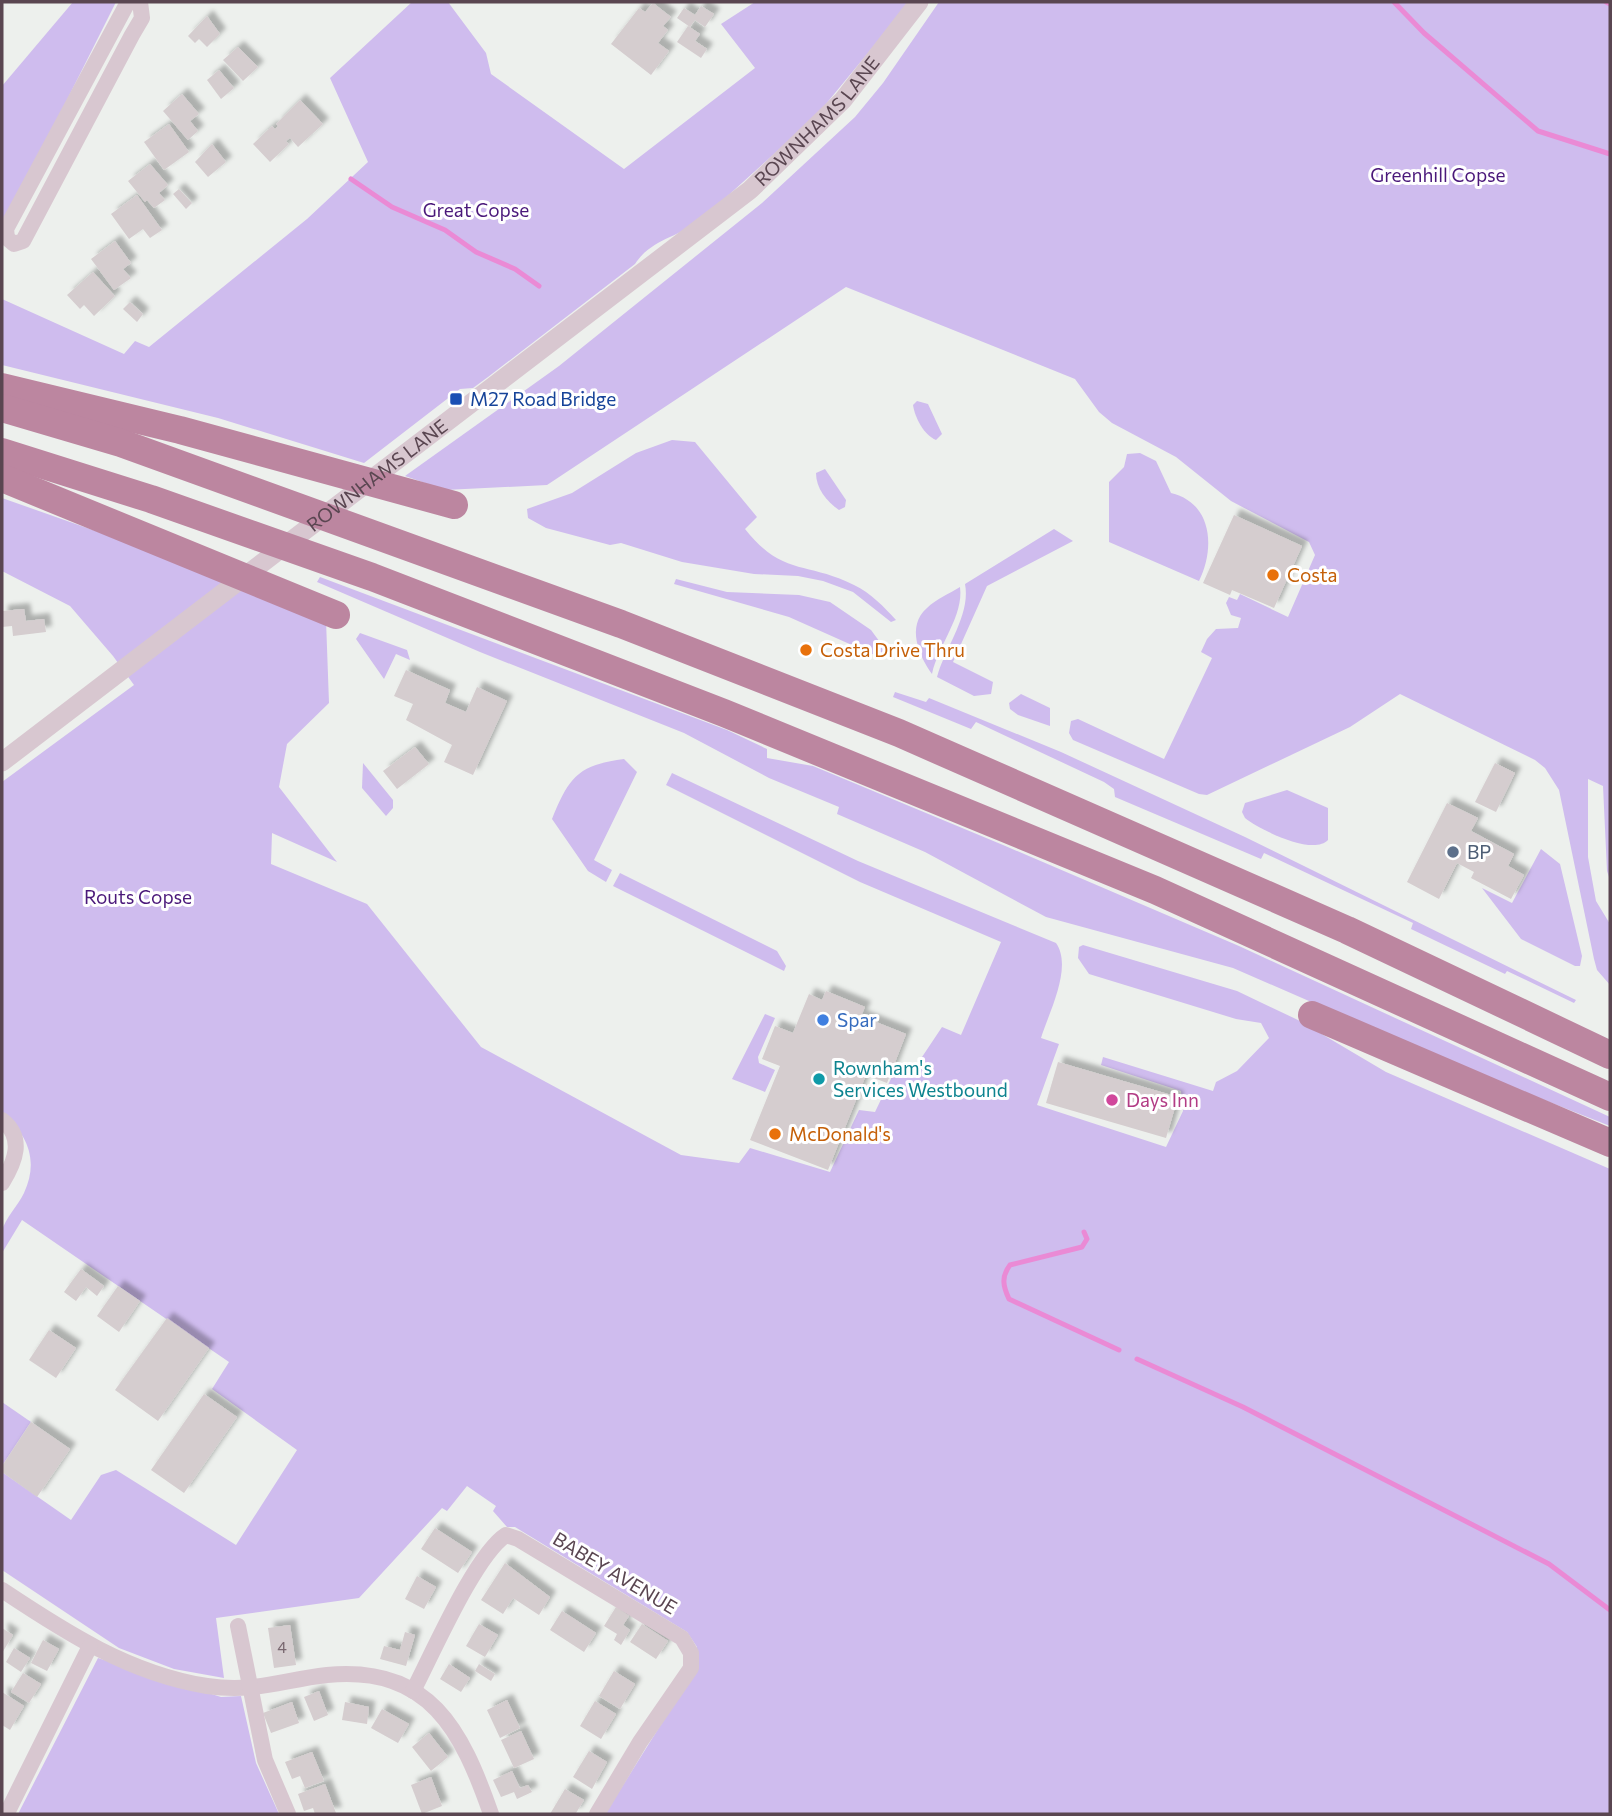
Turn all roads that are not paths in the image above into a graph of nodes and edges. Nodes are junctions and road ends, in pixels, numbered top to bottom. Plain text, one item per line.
1 (128, 2) edge
2 (140, 2) edge
3 (919, 2) edge
4 (2, 387) edge
5 (2, 408) edge
6 (2, 452) edge
7 (2, 478) edge
8 (454, 505) dead end
9 (336, 615) dead end
10 (2, 762) edge
11 (1312, 1015) dead end
12 (1610, 1055) edge
13 (1610, 1097) edge
14 (2, 1121) edge
15 (1610, 1143) edge
16 (2, 1183) edge
17 (2, 1590) edge
18 (238, 1626) dead end
19 (90, 1646) junction
20 (248, 1689) junction
21 (413, 1691) junction
22 (8, 1811) dead end
23 (288, 1814) edge
24 (491, 1814) edge
25 (597, 1814) edge

1 - 2 street
3 - 10 street, ROWNHAMS LANE
4 - 8 highway
5 - 12 highway
6 - 13 highway
7 - 9 highway
11 - 15 highway
14 - 16 street
17 - 19 street
18 - 20 street
19 - 20 street
19 - 22 street
20 - 21 street
20 - 23 street
21 - 24 street
21 - 25 street, BABEY AVENUE

